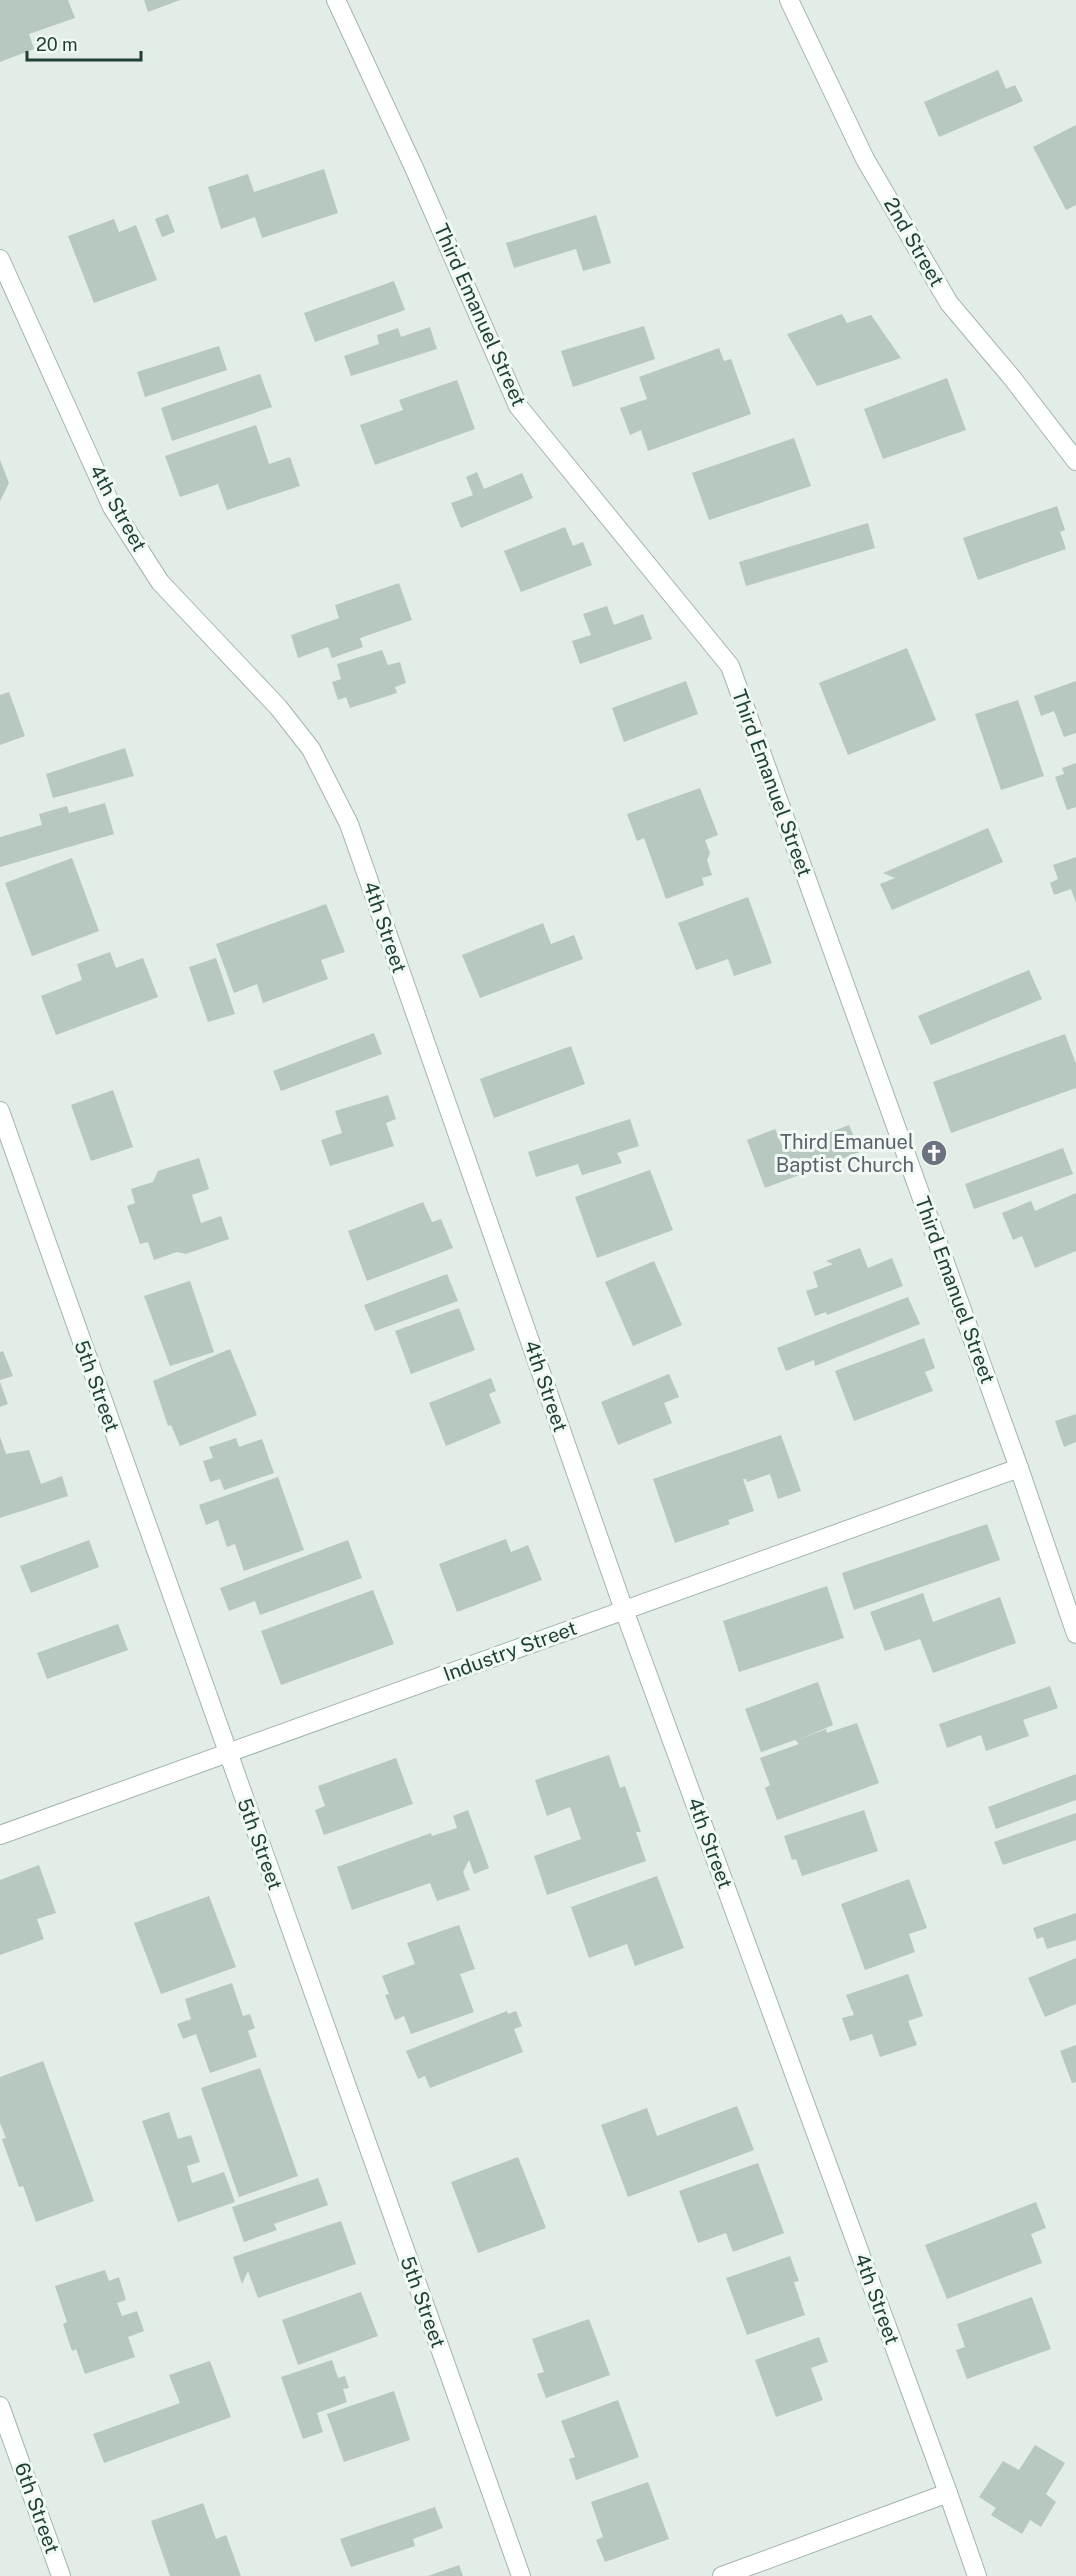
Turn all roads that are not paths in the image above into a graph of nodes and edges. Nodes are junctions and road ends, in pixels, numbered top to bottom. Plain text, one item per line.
1 (336, 0) edge
2 (789, 0) edge
3 (0, 259) edge
4 (1076, 461) edge
5 (0, 1111) edge
6 (1019, 1468) junction
7 (624, 1610) junction
8 (1076, 1634) edge
9 (227, 1753) junction
10 (0, 1834) edge
11 (0, 2406) edge
12 (948, 2493) junction
13 (61, 2576) edge
14 (521, 2576) edge
15 (722, 2576) edge
16 (977, 2576) edge

1 - 6 street, Third Emanuel Street
2 - 4 street, 2nd Street
3 - 7 street, 4th Street
5 - 9 street, 5th Street
6 - 7 street, Industry Street
6 - 8 street, Third Emanuel Street
7 - 9 street, Industry Street
7 - 12 street, 4th Street
9 - 10 street, Industry Street
9 - 14 street, 5th Street
11 - 13 street, 6th Street
12 - 15 street
12 - 16 street, 4th Street

